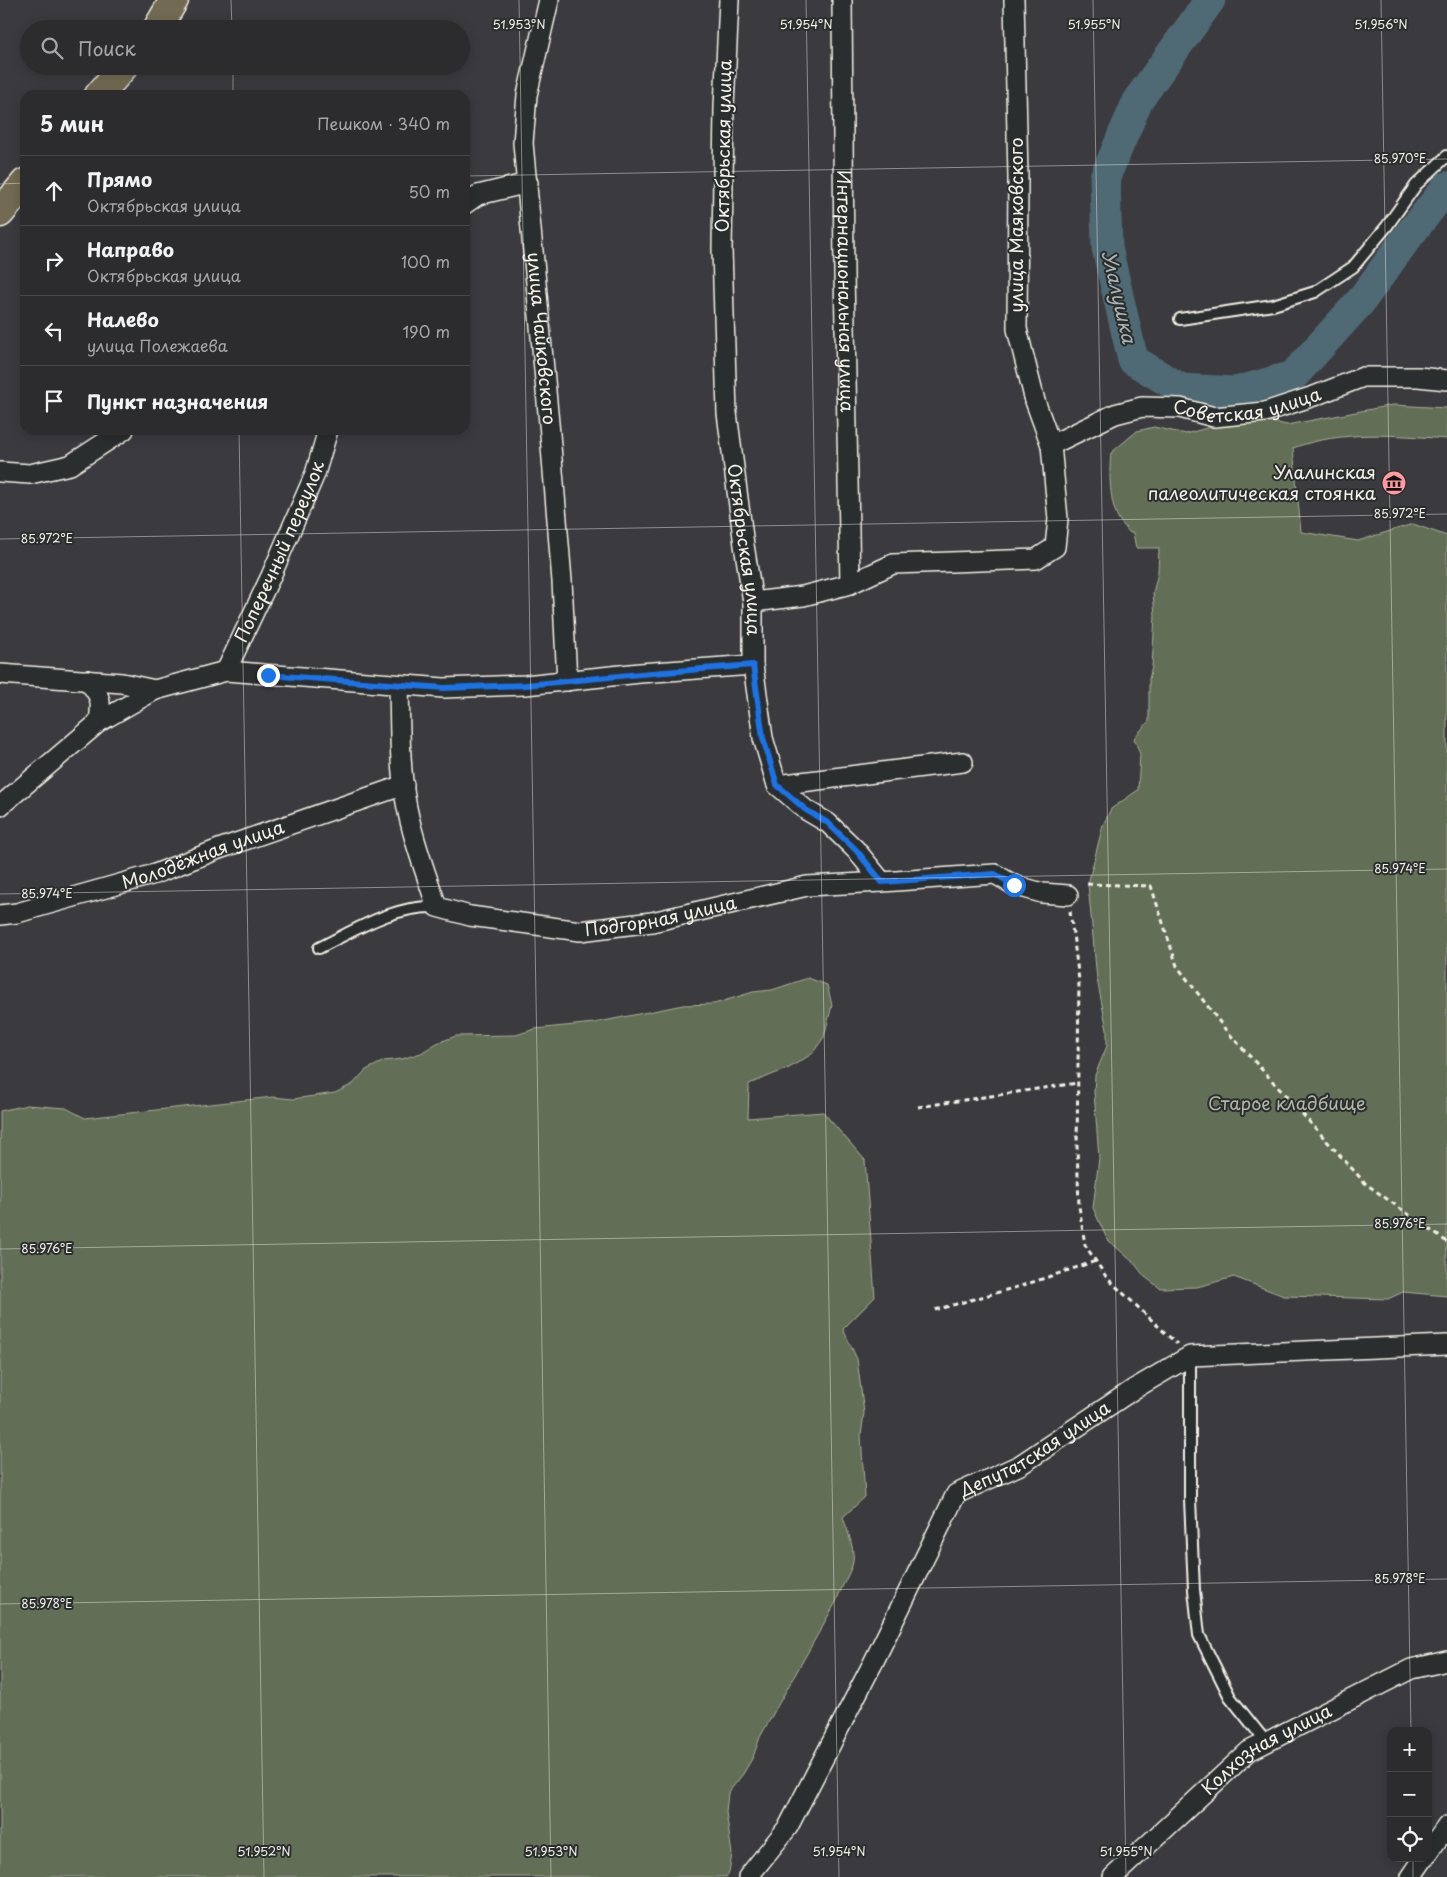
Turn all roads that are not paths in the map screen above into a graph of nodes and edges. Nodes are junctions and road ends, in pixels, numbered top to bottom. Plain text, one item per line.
1 (174, 0) edge
2 (550, 0) edge
3 (729, 0) edge
4 (842, 0) edge
5 (1014, 0) edge
6 (162, 20) edge
7 (116, 75) edge
8 (103, 90) edge
9 (1447, 156) edge
10 (528, 184) junction
11 (20, 190) edge
12 (470, 201) edge
13 (0, 213) edge
14 (1180, 319) dead end
15 (1447, 380) edge
16 (116, 435) edge
17 (327, 435) edge
18 (1051, 445) junction
19 (0, 472) edge
20 (850, 584) junction
21 (753, 602) junction
22 (753, 665) junction
23 (226, 671) junction
24 (0, 674) edge
25 (87, 680) junction
26 (567, 681) junction
27 (399, 685) junction
28 (156, 690) junction
29 (99, 722) junction
30 (963, 762) dead end
31 (404, 785) junction
32 (777, 785) junction
33 (0, 806) edge
34 (882, 882) junction
35 (1068, 895) road end
36 (437, 907) junction
37 (0, 916) edge
38 (320, 948) dead end
39 (1447, 1345) edge
40 (1190, 1356) junction
41 (1447, 1661) edge
42 (1266, 1742) junction
43 (1447, 1826) edge
44 (1432, 1847) edge
45 (1421, 1862) edge
46 (748, 1877) edge
47 (1113, 1877) edge
48 (1411, 1877) edge

1 - 6 main road
2 - 10 street, улица Чайковского
3 - 21 street, Октябрьская улица
4 - 20 street, Интернациональная улица
5 - 18 street, улица Маяковского
7 - 8 main road
9 - 14 lane
10 - 12 street
10 - 26 street, улица Чайковского
11 - 13 main road
15 - 18 street, Советская улица
16 - 19 street
17 - 23 street, Поперечный переулок
18 - 20 street, улица Маяковского
20 - 21 street
21 - 22 street, Октябрьская улица
22 - 26 street
22 - 32 street, Октябрьская улица
23 - 27 street
23 - 28 street
24 - 25 street
25 - 28 street
25 - 29 street
26 - 27 street
27 - 31 street
28 - 29 street
29 - 33 street
30 - 32 street
31 - 36 street
31 - 37 street, Молодёжная улица
32 - 34 street
34 - 35 street
34 - 36 street, Подгорная улица
36 - 38 lane, Подгорная улица
39 - 40 street, Депутатская улица
40 - 42 lane
40 - 46 street, Депутатская улица
41 - 42 street, Колхозная улица
42 - 47 street, Колхозная улица
43 - 44 street
45 - 48 street

